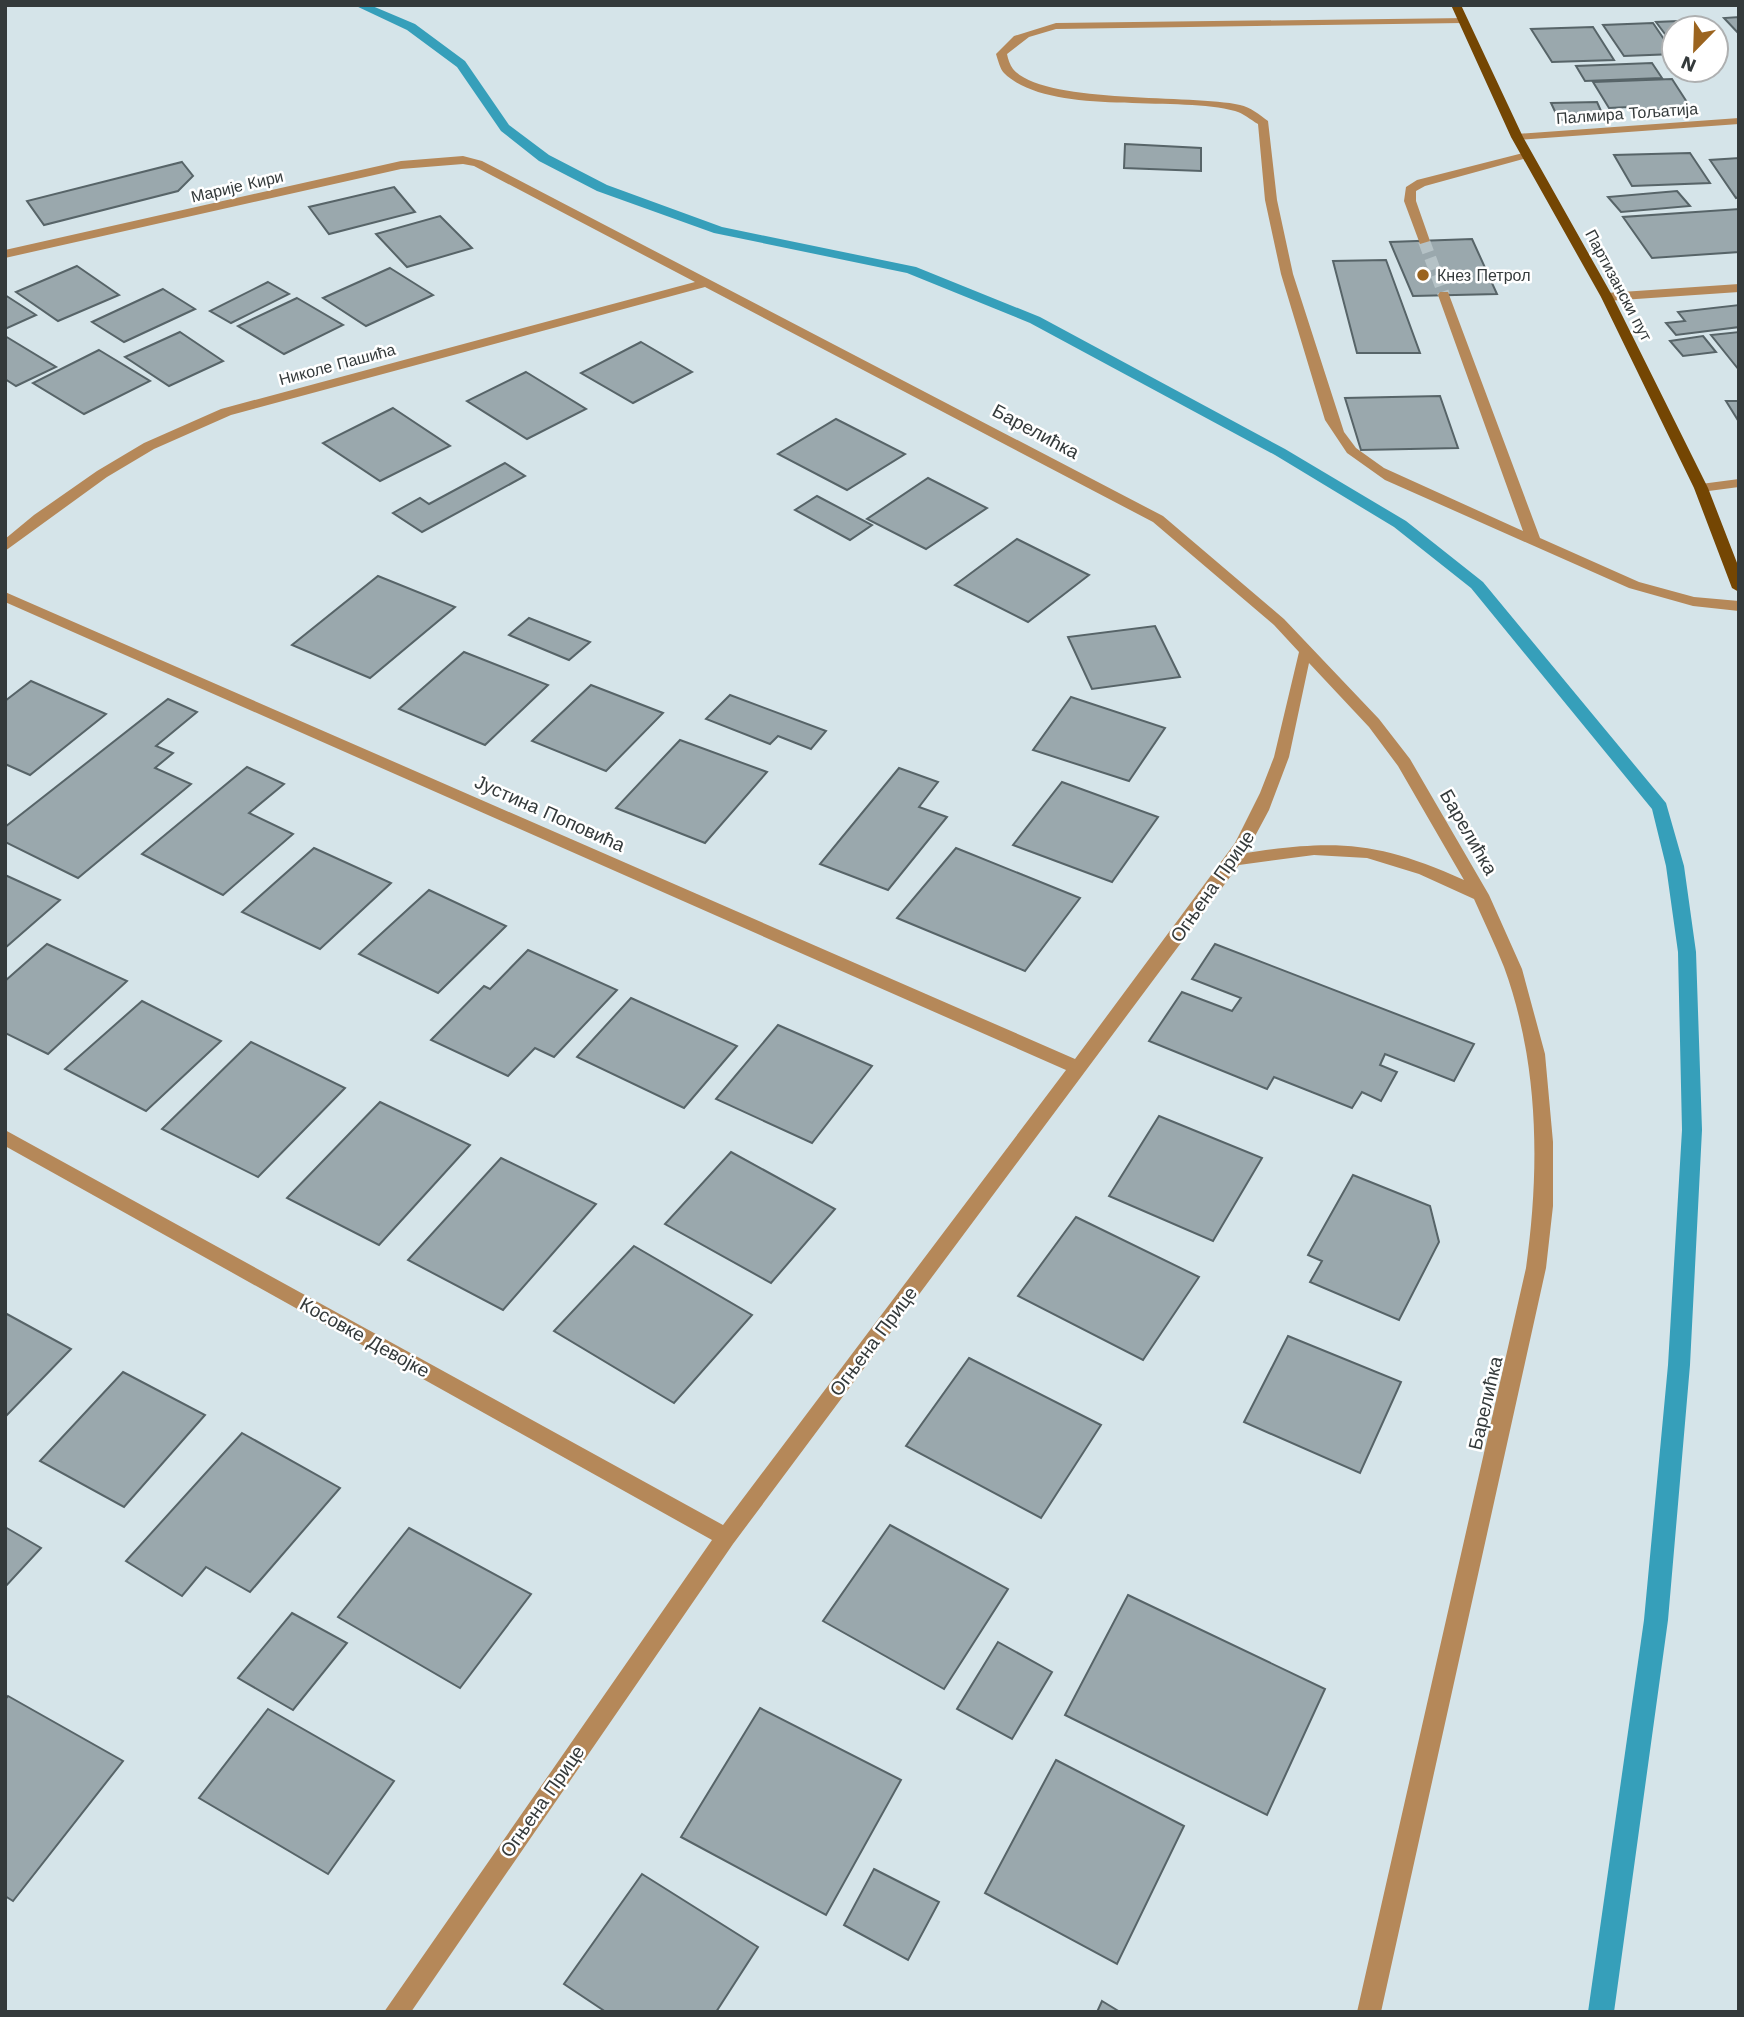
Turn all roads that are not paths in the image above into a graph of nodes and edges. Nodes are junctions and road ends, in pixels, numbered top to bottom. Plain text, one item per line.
1 (1456, 5) edge
2 (1463, 20) junction
3 (1739, 121) edge
4 (1517, 137) junction
5 (1527, 155) junction
6 (478, 163) joint
7 (1424, 241) tunnel mouth
8 (5, 254) edge
9 (709, 282) junction
10 (1739, 288) edge
11 (1444, 295) tunnel mouth
12 (1607, 297) junction
13 (1739, 483) edge
14 (1701, 488) junction
15 (1534, 541) junction
16 (5, 547) edge
17 (1739, 588) edge
18 (5, 596) edge
19 (1739, 606) edge
20 (1306, 652) junction
21 (1234, 860) junction
22 (1481, 895) junction
23 (1077, 1068) junction
24 (5, 1137) edge
25 (726, 1537) junction
26 (396, 2012) edge
27 (1369, 2012) edge

1 - 2 main road, Партизански пут
2 - 4 main road, Партизански пут
2 - 15 street
3 - 4 street, Палмира Тољатија
4 - 5 main road, Партизански пут
5 - 7 street
5 - 12 main road, Партизански пут
6 - 8 street, Марије Кири
6 - 9 street, Барелићка
9 - 16 street, Николе Пашића
9 - 20 street, Барелићка
10 - 12 street
11 - 15 street
12 - 14 main road, Партизански пут
13 - 14 street
14 - 17 main road, Партизански пут
15 - 19 street
18 - 23 street, Јустина Поповића
20 - 21 street, Огњена Прице
20 - 22 street, Барелићка
21 - 22 street
21 - 23 street, Огњена Прице
22 - 27 street, Барелићка
23 - 25 street, Огњена Прице
24 - 25 street, Косовке Девојке
25 - 26 street, Огњена Прице

